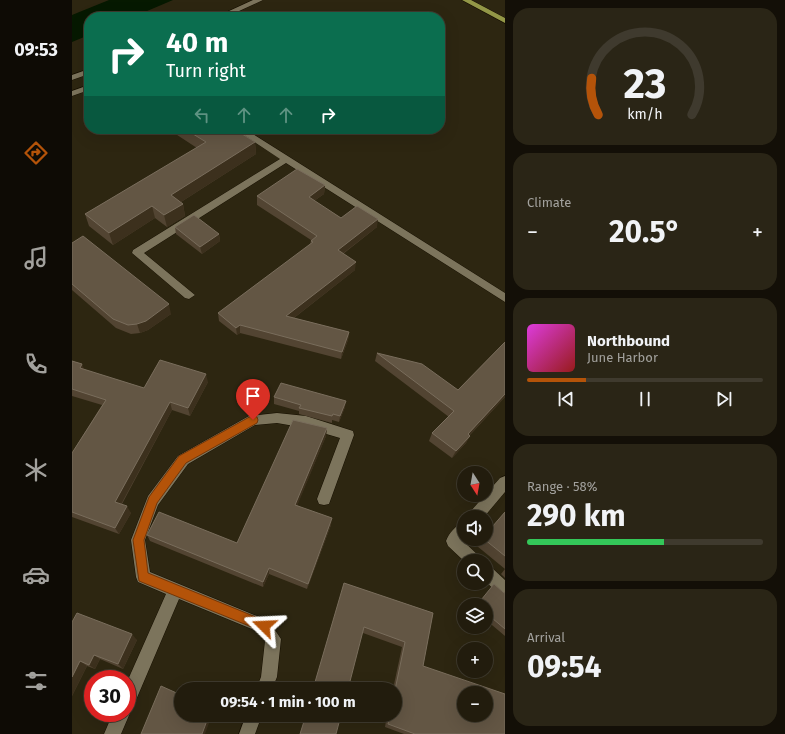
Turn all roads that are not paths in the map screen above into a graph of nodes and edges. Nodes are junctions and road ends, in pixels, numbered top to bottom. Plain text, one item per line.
1 (259, 0) edge
2 (466, 0) edge
3 (231, 12) edge
4 (505, 21) edge
5 (84, 73) edge
6 (72, 78) edge
7 (84, 89) edge
8 (72, 94) edge
9 (247, 134) edge
10 (286, 159) junction
11 (189, 295) dead end
12 (505, 298) edge
13 (505, 482) edge
14 (324, 499) dead end
15 (481, 510) edge
16 (459, 546) edge
17 (467, 554) edge
18 (493, 579) edge
19 (175, 590) junction
20 (505, 590) edge
21 (136, 680) edge
22 (267, 682) edge
23 (118, 722) edge
24 (251, 722) edge
25 (112, 734) edge
26 (247, 734) edge

1 - 3 street
2 - 4 main road
5 - 6 street
7 - 8 street
9 - 10 street
10 - 11 street
10 - 12 street
13 - 15 street
14 - 19 street
16 - 17 street
18 - 20 street
19 - 21 street
19 - 22 street
23 - 25 street
24 - 26 street

